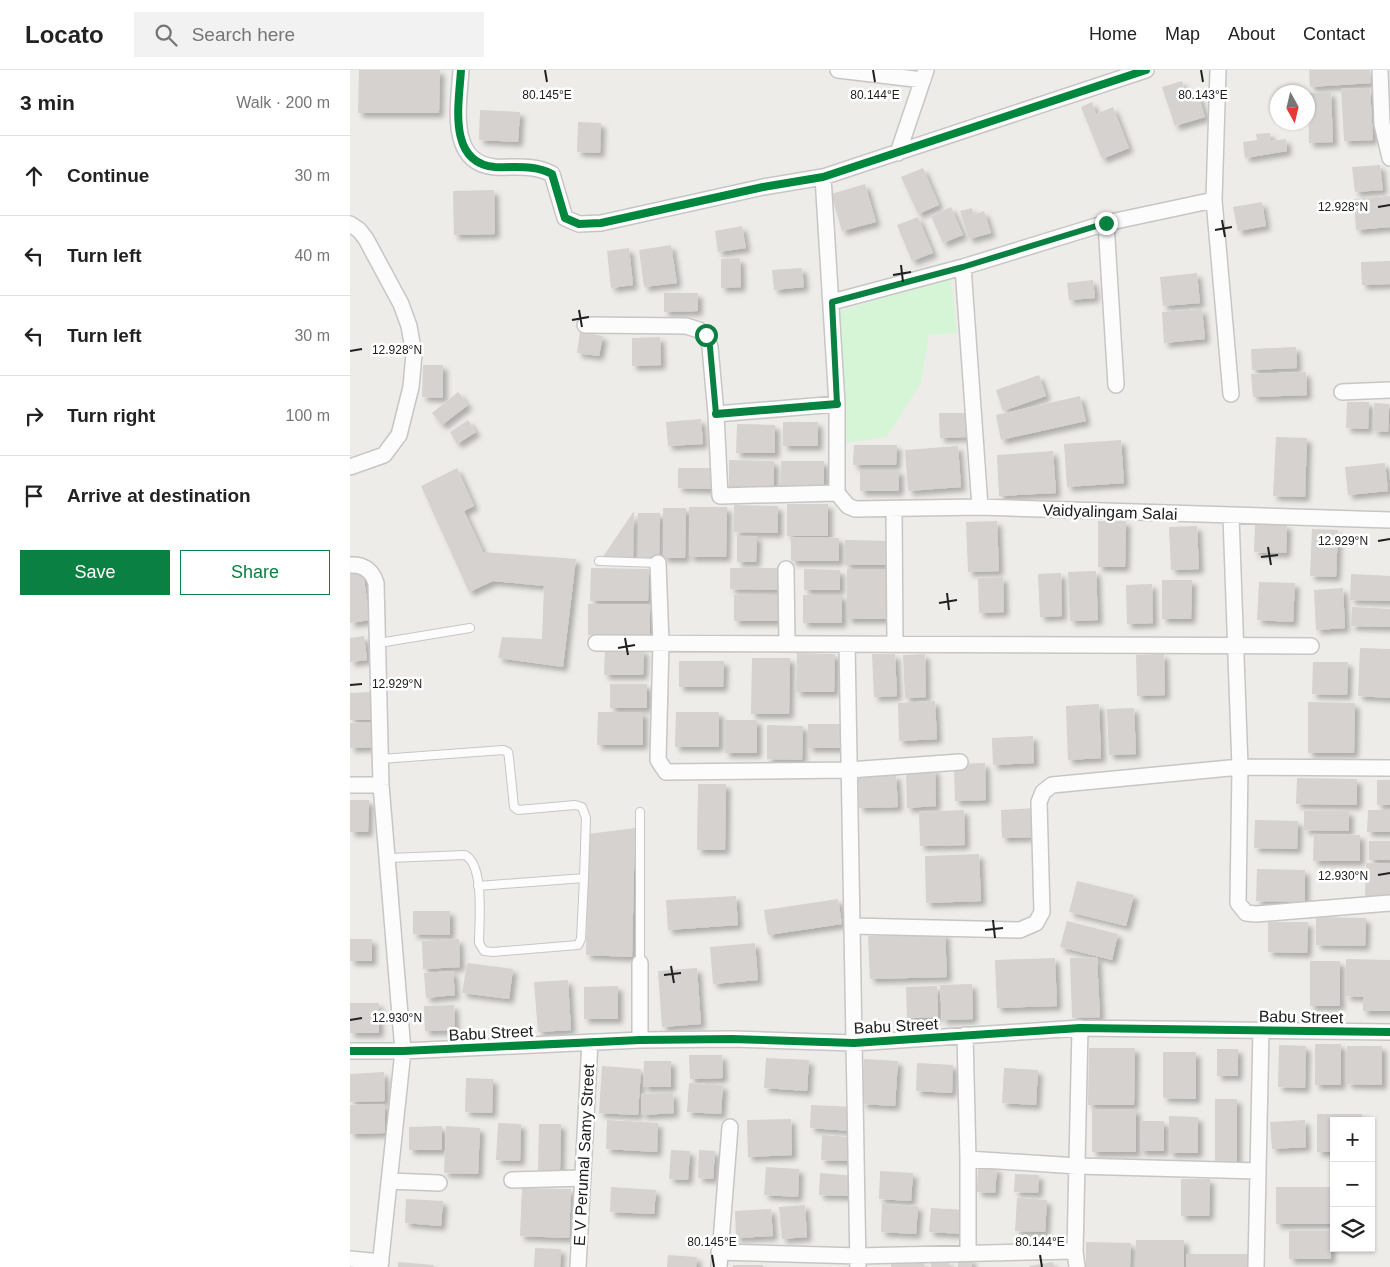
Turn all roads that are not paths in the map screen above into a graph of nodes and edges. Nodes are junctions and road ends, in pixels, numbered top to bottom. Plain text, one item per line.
1 (461, 70) edge
2 (838, 70) edge
3 (1146, 70) edge
4 (1218, 70) edge
5 (1380, 70) edge
6 (925, 75) edge
7 (898, 153) junction
8 (1390, 158) edge
9 (823, 177) junction
10 (1214, 200) junction
11 (1106, 223) junction
12 (350, 224) edge
13 (963, 267) junction
14 (832, 302) junction
15 (585, 325) dead end
16 (1116, 385) dead end
17 (1390, 390) edge
18 (1342, 392) dead end
19 (1231, 394) dead end
20 (837, 404) junction
21 (716, 414) junction
22 (350, 468) edge
23 (837, 493) junction
24 (980, 507) junction
25 (894, 510) junction
26 (1231, 516) junction
27 (1390, 520) edge
28 (599, 561) dead end
29 (658, 563) joint
30 (350, 565) edge
31 (786, 569) dead end
32 (470, 628) dead end
33 (379, 643) junction
34 (596, 643) dead end
35 (661, 643) junction
36 (787, 643) junction
37 (847, 644) junction
38 (895, 644) junction
39 (1235, 645) junction
40 (1311, 646) dead end
41 (381, 759) junction
42 (960, 762) dead end
43 (1240, 768) junction
44 (1390, 768) edge
45 (849, 770) junction
46 (350, 785) edge
47 (381, 785) junction
48 (640, 812) dead end
49 (389, 858) junction
50 (584, 878) junction
51 (478, 886) junction
52 (1390, 903) edge
53 (852, 926) junction
54 (640, 962) joint
55 (1080, 1028) junction
56 (1261, 1030) junction
57 (1390, 1032) edge
58 (965, 1036) junction
59 (640, 1040) junction
60 (590, 1042) junction
61 (854, 1043) junction
62 (350, 1051) edge
63 (403, 1051) junction
64 (730, 1127) dead end
65 (968, 1159) junction
66 (1077, 1166) junction
67 (1258, 1171) junction
68 (583, 1178) junction
69 (512, 1180) dead end
70 (389, 1181) junction
71 (439, 1183) dead end
72 (1075, 1251) junction
73 (976, 1258) edge
74 (350, 1259) edge
75 (719, 1260) edge
76 (858, 1261) edge
77 (380, 1264) edge
78 (578, 1267) edge
79 (1077, 1267) edge
80 (1256, 1267) edge

1 - 9 street
2 - 6 street
3 - 7 street
4 - 10 street
5 - 8 street
6 - 7 street
7 - 9 street
9 - 14 street
10 - 11 street
10 - 19 street
11 - 13 street
11 - 16 street
12 - 22 street
13 - 14 street
13 - 24 street
14 - 20 street
15 - 21 street
17 - 18 street
20 - 21 street
20 - 23 street
21 - 23 street
23 - 25 street, Vaidyalingam Salai
24 - 25 street, Vaidyalingam Salai
24 - 26 street, Vaidyalingam Salai
25 - 38 street
26 - 27 street, Vaidyalingam Salai
26 - 39 street
28 - 29 lane
29 - 35 street
30 - 33 street
31 - 36 street
32 - 33 lane
33 - 41 street
34 - 35 street
35 - 36 street
35 - 45 street
36 - 37 street
37 - 38 street
37 - 45 street
38 - 39 street
39 - 40 street
39 - 43 street
41 - 47 street
41 - 50 lane
42 - 45 street
43 - 44 street
43 - 52 street
43 - 53 street
45 - 53 street
46 - 47 street
47 - 49 street
48 - 54 lane
49 - 51 lane
49 - 63 street
50 - 51 lane
50 - 51 lane
53 - 61 street
54 - 59 street
55 - 56 street, Babu Street
55 - 58 street, Babu Street
55 - 66 street
56 - 57 street, Babu Street
56 - 67 street
58 - 61 street, Babu Street
58 - 65 street
59 - 60 street, Babu Street
59 - 61 street, Babu Street
60 - 63 street, Babu Street
60 - 68 street, E V Perumal Samy Street
61 - 76 street
62 - 63 street
63 - 70 street
64 - 75 street
65 - 66 street
65 - 73 street
66 - 67 street
66 - 72 street
67 - 80 street
68 - 69 street
68 - 78 street, E V Perumal Samy Street
70 - 71 street
70 - 77 street
72 - 73 street
72 - 79 street
73 - 76 street
74 - 77 street
75 - 76 street

